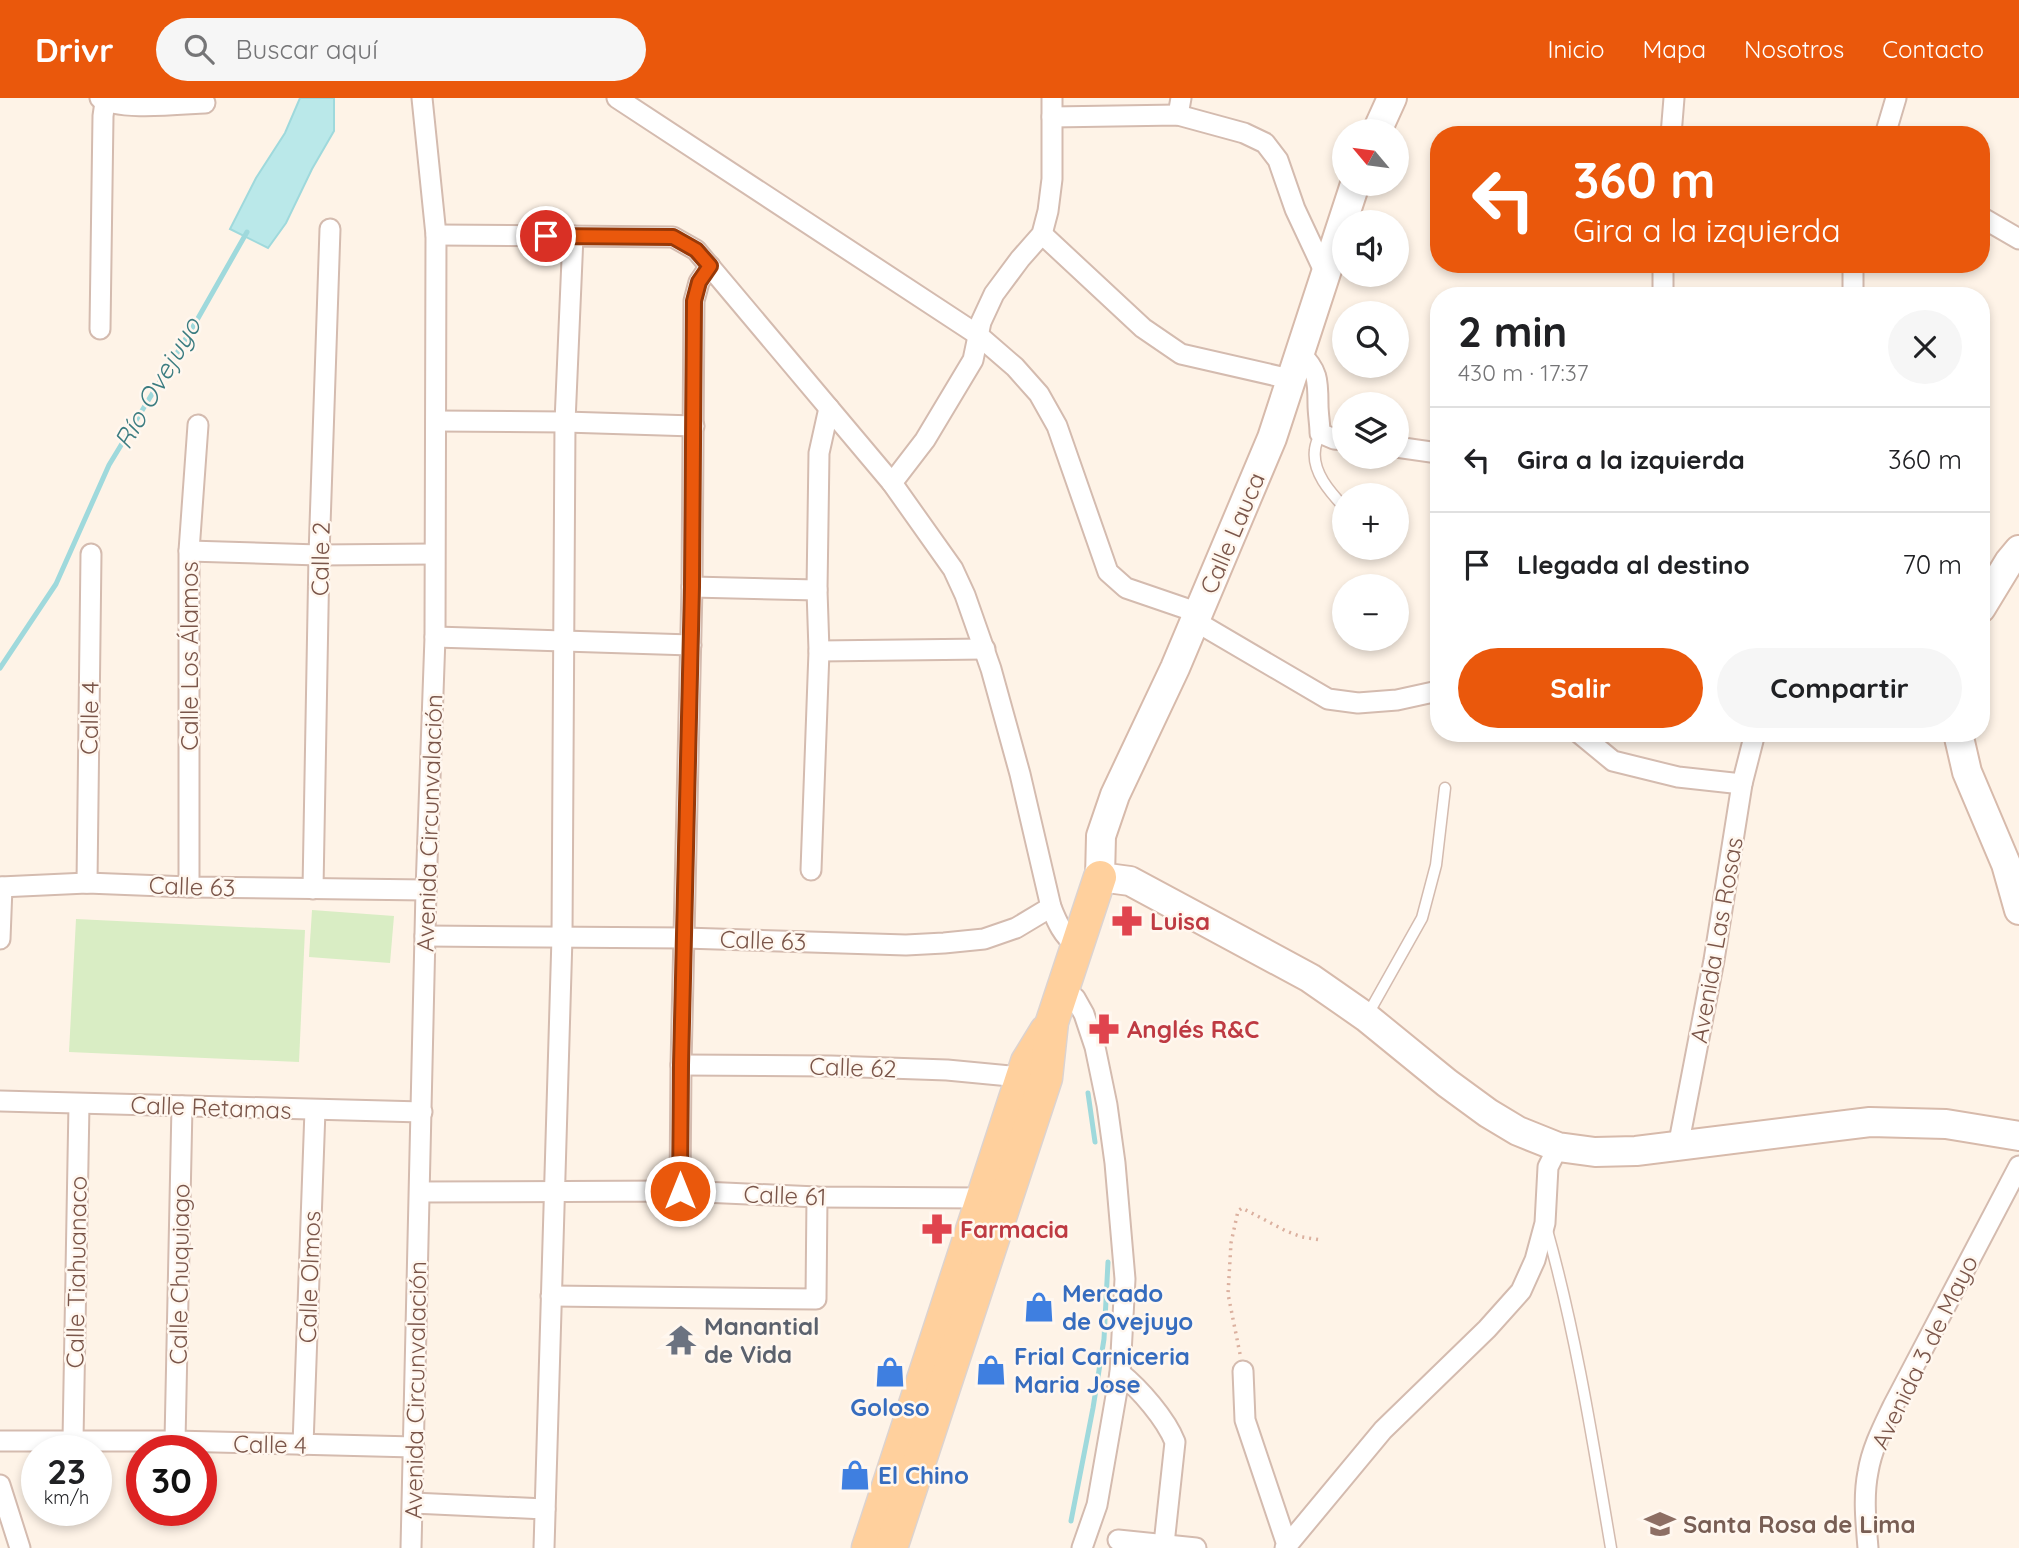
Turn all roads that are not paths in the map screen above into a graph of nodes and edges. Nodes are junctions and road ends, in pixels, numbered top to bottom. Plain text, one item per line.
1 (422, 98) edge
2 (617, 98) edge
3 (1392, 98) edge
4 (1674, 98) edge
5 (1896, 98) edge
6 (102, 100) edge
7 (205, 103) dead end
8 (1052, 107) edge
9 (1180, 107) edge
10 (1382, 119) edge
11 (1672, 126) edge
12 (1888, 126) edge
13 (1351, 196) edge
14 (1990, 222) edge
15 (330, 229) dead end
16 (1042, 234) junction
17 (436, 235) junction
18 (573, 236) junction
19 (2019, 239) edge
20 (710, 266) junction
21 (1325, 273) junction
22 (100, 329) dead end
23 (978, 335) junction
24 (1299, 352) junction
25 (1290, 379) junction
26 (829, 408) junction
27 (436, 421) junction
28 (565, 422) junction
29 (198, 425) dead end
30 (694, 426) junction
31 (1320, 433) junction
32 (1332, 438) edge
33 (1409, 449) edge
34 (1430, 452) edge
35 (892, 483) junction
36 (1332, 494) edge
37 (190, 551) junction
38 (91, 554) dead end
39 (434, 554) junction
40 (319, 555) junction
41 (2016, 560) edge
42 (692, 587) junction
43 (817, 590) junction
44 (1990, 595) edge
45 (1197, 617) junction
46 (435, 638) junction
47 (564, 641) junction
48 (691, 645) junction
49 (985, 649) junction
50 (819, 652) junction
51 (1430, 693) edge
52 (1590, 742) edge
53 (1753, 742) edge
54 (1960, 742) edge
55 (1742, 784) junction
56 (1445, 788) dead end
57 (2012, 866) edge
58 (811, 870) dead end
59 (1100, 877) junction
60 (87, 883) junction
61 (1, 887) edge
62 (189, 887) junction
63 (313, 889) junction
64 (426, 890) junction
65 (1051, 907) junction
66 (2019, 910) edge
67 (425, 936) junction
68 (562, 937) junction
69 (685, 938) junction
70 (0, 939) edge
71 (1076, 945) junction
72 (1062, 990) junction
73 (1366, 1017) junction
74 (681, 1065) junction
75 (1035, 1074) junction
76 (0, 1101) edge
77 (79, 1104) junction
78 (182, 1106) junction
79 (314, 1110) junction
80 (422, 1112) junction
81 (2019, 1136) edge
82 (1558, 1147) junction
83 (1678, 1147) junction
84 (2019, 1166) edge
85 (554, 1191) junction
86 (680, 1191) junction
87 (420, 1192) junction
88 (817, 1197) junction
89 (993, 1201) junction
90 (1545, 1223) junction
91 (551, 1296) junction
92 (1243, 1371) road end
93 (1120, 1373) junction
94 (73, 1435) edge
95 (175, 1435) edge
96 (0, 1441) edge
97 (21, 1441) edge
98 (217, 1442) edge
99 (303, 1444) junction
100 (414, 1447) junction
101 (0, 1485) edge
102 (413, 1503) junction
103 (545, 1509) junction
104 (1118, 1540) dead end
105 (1164, 1544) junction
106 (1286, 1547) edge
107 (20, 1548) edge
108 (411, 1548) edge
109 (544, 1548) edge
110 (869, 1548) edge
111 (891, 1548) edge
112 (1082, 1548) edge
113 (1196, 1548) edge
114 (1611, 1548) edge
115 (1868, 1548) edge

1 - 17 street, Avenida Circunvalación
2 - 23 street
3 - 10 street
4 - 11 street
5 - 12 street
6 - 7 street
6 - 22 street
8 - 9 street
8 - 16 street
9 - 21 street
13 - 21 street, Calle Lauca
14 - 19 street
15 - 40 street, Calle 2
16 - 23 street
16 - 25 street
17 - 18 street
17 - 27 street, Avenida Circunvalación
18 - 20 street
18 - 28 street
20 - 26 street
20 - 30 street
21 - 24 street, Calle Lauca
23 - 35 street
23 - 45 street
24 - 25 street, Calle Lauca
24 - 31 street
25 - 45 street, Calle Lauca
26 - 35 street
26 - 43 street
27 - 28 street
27 - 39 street, Avenida Circunvalación
28 - 30 street
28 - 47 street
29 - 37 street, Calle Los Álamos
30 - 42 street
31 - 32 street
31 - 36 lane
33 - 34 street
35 - 49 street
37 - 40 street
37 - 62 street, Calle Los Álamos
38 - 60 street, Calle 4
39 - 40 street
39 - 46 street, Avenida Circunvalación
40 - 63 street, Calle 2
41 - 44 street
42 - 43 street
42 - 48 street
43 - 50 street
45 - 51 street
45 - 59 street, Calle Lauca
46 - 47 street
46 - 64 street, Avenida Circunvalación
47 - 48 street
47 - 68 street
48 - 69 street
49 - 50 street
49 - 65 street
50 - 58 street
52 - 55 street
53 - 55 street, Avenida Las Rosas
54 - 57 street
55 - 83 street, Avenida Las Rosas
56 - 73 lane
57 - 66 street
59 - 71 main road
59 - 73 street
60 - 61 street, Calle 63
60 - 62 street, Calle 63
61 - 70 street
62 - 63 street, Calle 63
63 - 64 street, Calle 63
64 - 67 street, Avenida Circunvalación
65 - 69 street, Calle 63
65 - 71 street
67 - 68 street, Calle 63
67 - 80 street, Avenida Circunvalación
68 - 69 street, Calle 63
68 - 85 street
69 - 74 street
71 - 72 main road
72 - 75 main road
72 - 93 street
73 - 82 street
74 - 75 street, Calle 62
74 - 86 street
75 - 89 main road
76 - 77 street, Calle Retamas
77 - 78 street, Calle Retamas
77 - 94 street, Calle Tiahuanaco
78 - 79 street, Calle Retamas
78 - 95 street, Calle Chuquiago
79 - 80 street, Calle Retamas
79 - 99 street, Calle Olmos
80 - 87 street, Avenida Circunvalación
81 - 83 street
82 - 83 street
82 - 90 street
84 - 115 street, Avenida 3 de Mayo
85 - 86 street, Calle 61
85 - 87 street, Calle 61
85 - 91 street
86 - 88 street, Calle 61
87 - 100 street, Avenida Circunvalación
88 - 89 street, Calle 61
88 - 91 street
89 - 110 main road
89 - 111 main road
90 - 106 street
90 - 114 lane
91 - 103 street
92 - 106 street
93 - 105 street
93 - 112 street
96 - 97 street, Calle 4
98 - 99 street, Calle 4
99 - 100 street, Calle 4
100 - 102 street, Avenida Circunvalación
101 - 107 street
102 - 103 street
102 - 108 street, Avenida Circunvalación
103 - 109 street
104 - 105 street
105 - 113 street

